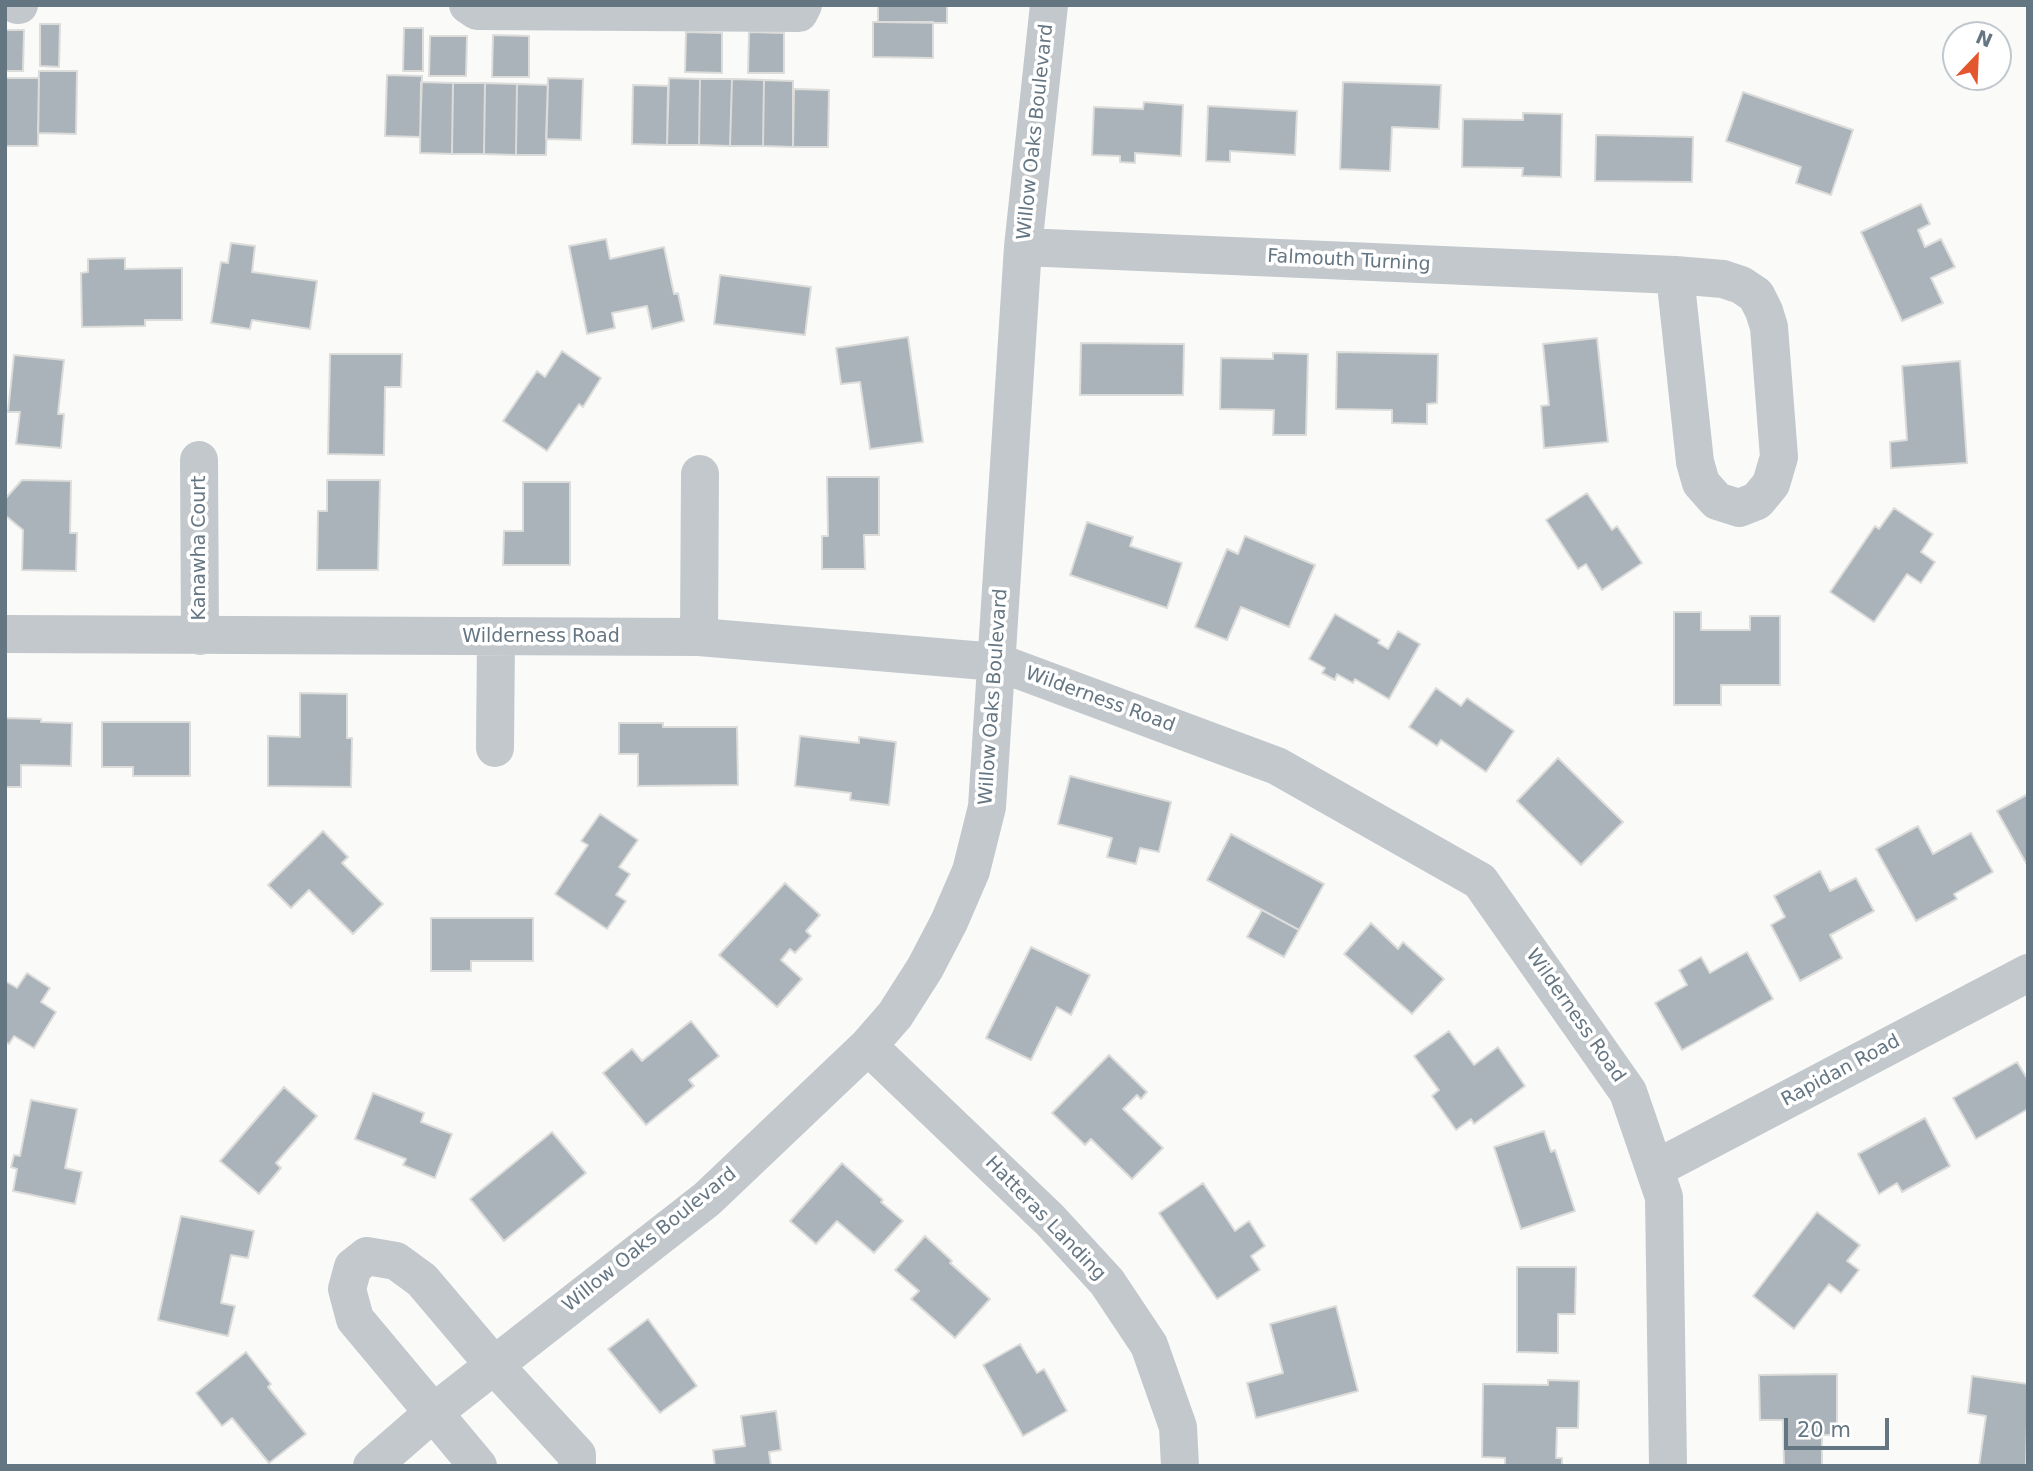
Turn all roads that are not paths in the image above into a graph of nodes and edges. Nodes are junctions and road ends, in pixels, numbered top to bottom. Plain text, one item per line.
1 (468, 5) edge
2 (803, 5) edge
3 (1049, 5) edge
4 (739, 9) edge
5 (1023, 247) junction
6 (1675, 275) junction
7 (199, 460) dead end
8 (700, 474) dead end
9 (5, 634) edge
10 (200, 636) junction
11 (496, 637) junction
12 (699, 637) junction
13 (997, 662) junction
14 (495, 748) dead end
15 (2028, 972) edge
16 (868, 1046) junction
17 (1655, 1169) junction
18 (494, 1364) junction
19 (433, 1413) junction
20 (372, 1466) edge
21 (478, 1466) edge
22 (577, 1466) edge
23 (1180, 1466) edge
24 (1668, 1466) edge

1 - 4 street
2 - 4 street
3 - 5 street, Willow Oaks Boulevard
5 - 6 street, Falmouth Turning
5 - 13 street, Willow Oaks Boulevard
6 - 6 street, Falmouth Turning
7 - 10 street, Kanawha Court
8 - 12 street
9 - 10 street, Wilderness Road
10 - 11 street, Wilderness Road
11 - 12 street, Wilderness Road
11 - 14 street
12 - 13 street, Wilderness Road
13 - 16 street, Willow Oaks Boulevard
13 - 17 street, Wilderness Road
15 - 17 street, Rapidan Road
16 - 18 street, Willow Oaks Boulevard
16 - 23 street, Hatteras Landing
17 - 24 street, Wilderness Road
18 - 19 street, Willow Oaks Boulevard
18 - 19 street
18 - 22 street
19 - 20 street, Willow Oaks Boulevard
19 - 21 street

